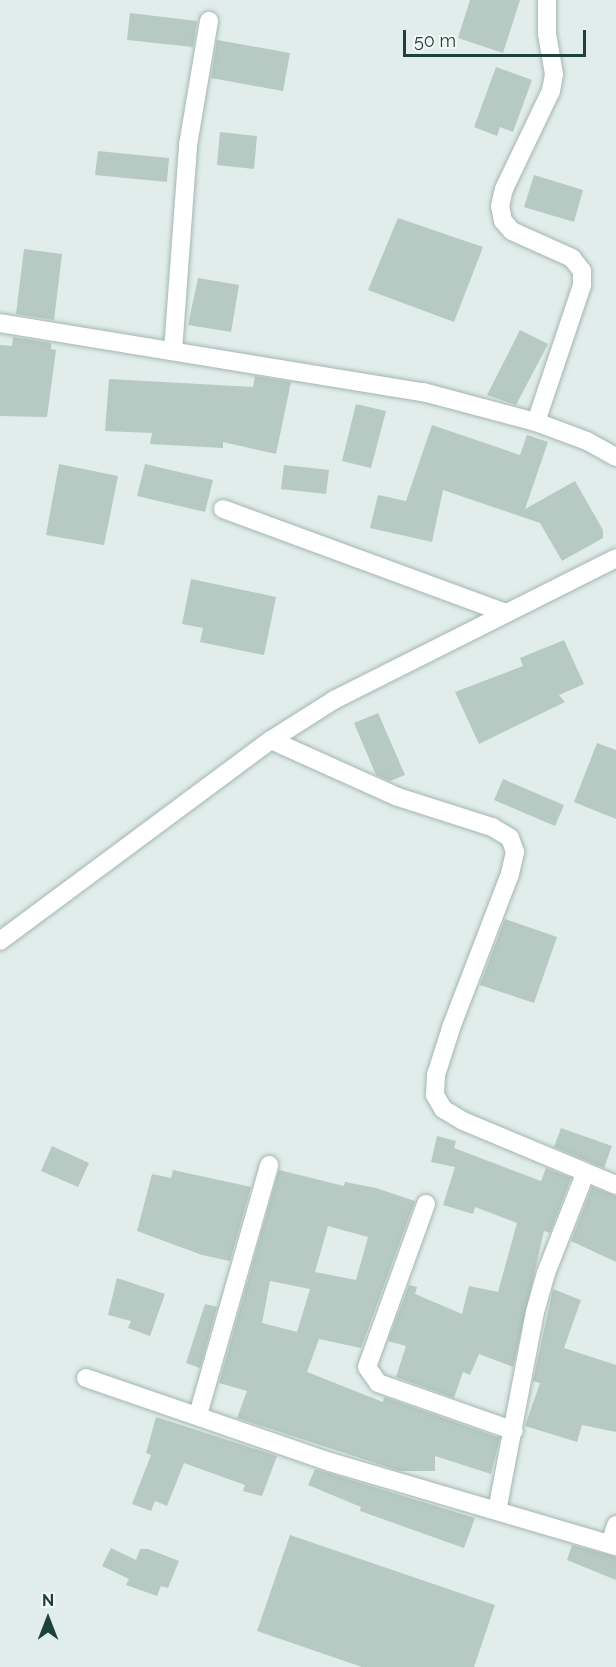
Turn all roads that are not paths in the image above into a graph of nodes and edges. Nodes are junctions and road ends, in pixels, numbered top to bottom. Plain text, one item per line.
1 (547, 0) edge
2 (209, 21) dead end
3 (0, 323) edge
4 (173, 351) junction
5 (536, 422) junction
6 (616, 457) edge
7 (223, 509) dead end
8 (616, 558) edge
9 (505, 614) junction
10 (271, 740) junction
11 (0, 941) edge
12 (269, 1165) dead end
13 (585, 1174) junction
14 (616, 1185) edge
15 (426, 1204) dead end
16 (86, 1378) dead end
17 (198, 1415) junction
18 (514, 1431) junction
19 (497, 1510) junction
20 (616, 1526) edge
21 (613, 1545) edge

1 - 5 street
2 - 4 street
3 - 4 street
4 - 5 street
5 - 6 street
7 - 9 street
8 - 9 street
9 - 10 street
10 - 11 street
10 - 13 street
12 - 17 street
13 - 14 street
13 - 18 street
15 - 18 street
16 - 17 street
17 - 19 street
18 - 19 street
19 - 21 street
20 - 21 street

